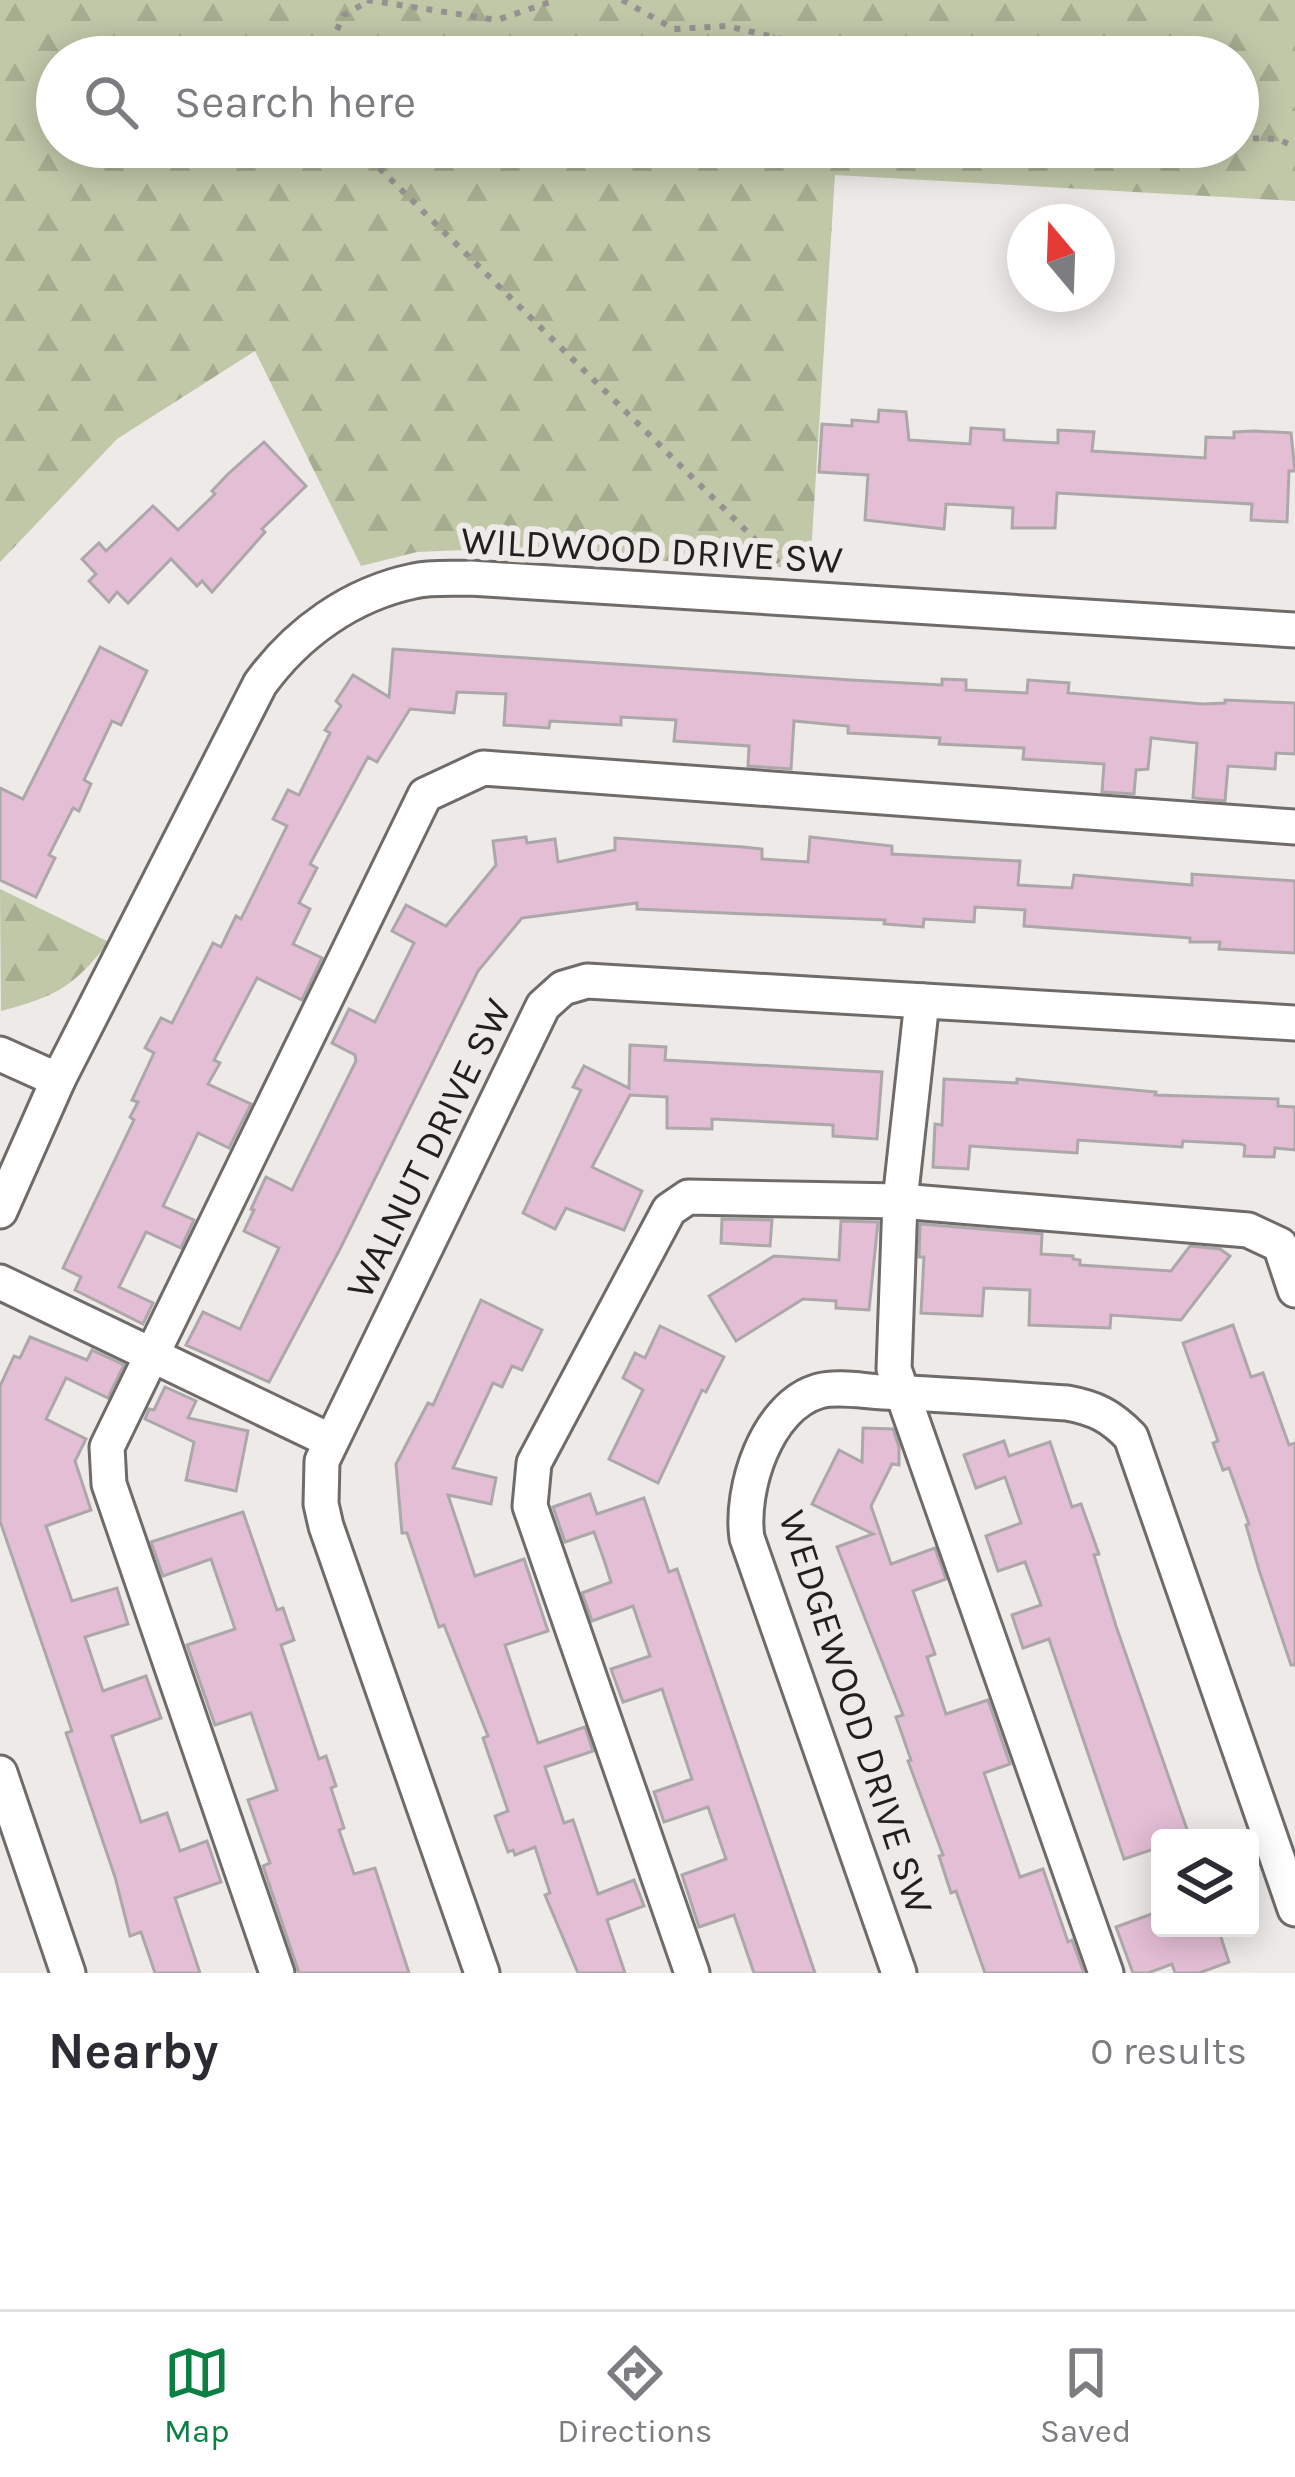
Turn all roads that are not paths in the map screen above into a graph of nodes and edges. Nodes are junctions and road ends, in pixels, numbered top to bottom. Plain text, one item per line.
1 (1295, 630) edge
2 (1295, 827) edge
3 (922, 1001) junction
4 (1295, 1023) edge
5 (0, 1054) edge
6 (58, 1080) junction
7 (900, 1202) junction
8 (0, 1210) edge
9 (0, 1282) edge
10 (1295, 1290) edge
11 (151, 1354) junction
12 (902, 1392) junction
13 (331, 1441) junction
14 (0, 1773) edge
15 (1295, 1909) edge
16 (68, 1973) edge
17 (277, 1973) edge
18 (482, 1973) edge
19 (692, 1973) edge
20 (899, 1973) edge
21 (1106, 1973) edge

1 - 6 street, WILDWOOD DRIVE SW
2 - 11 street
3 - 4 street, WALNUT DRIVE SW
3 - 7 street
3 - 13 street, WALNUT DRIVE SW
5 - 6 street
6 - 8 street, WILDWOOD DRIVE SW
7 - 10 street
7 - 12 street
7 - 19 street
9 - 11 street
11 - 13 street
11 - 17 street
12 - 15 street, WEDGEWOOD DRIVE SW
12 - 20 street, WEDGEWOOD DRIVE SW
12 - 21 street
13 - 18 street, WALNUT DRIVE SW
14 - 16 street

